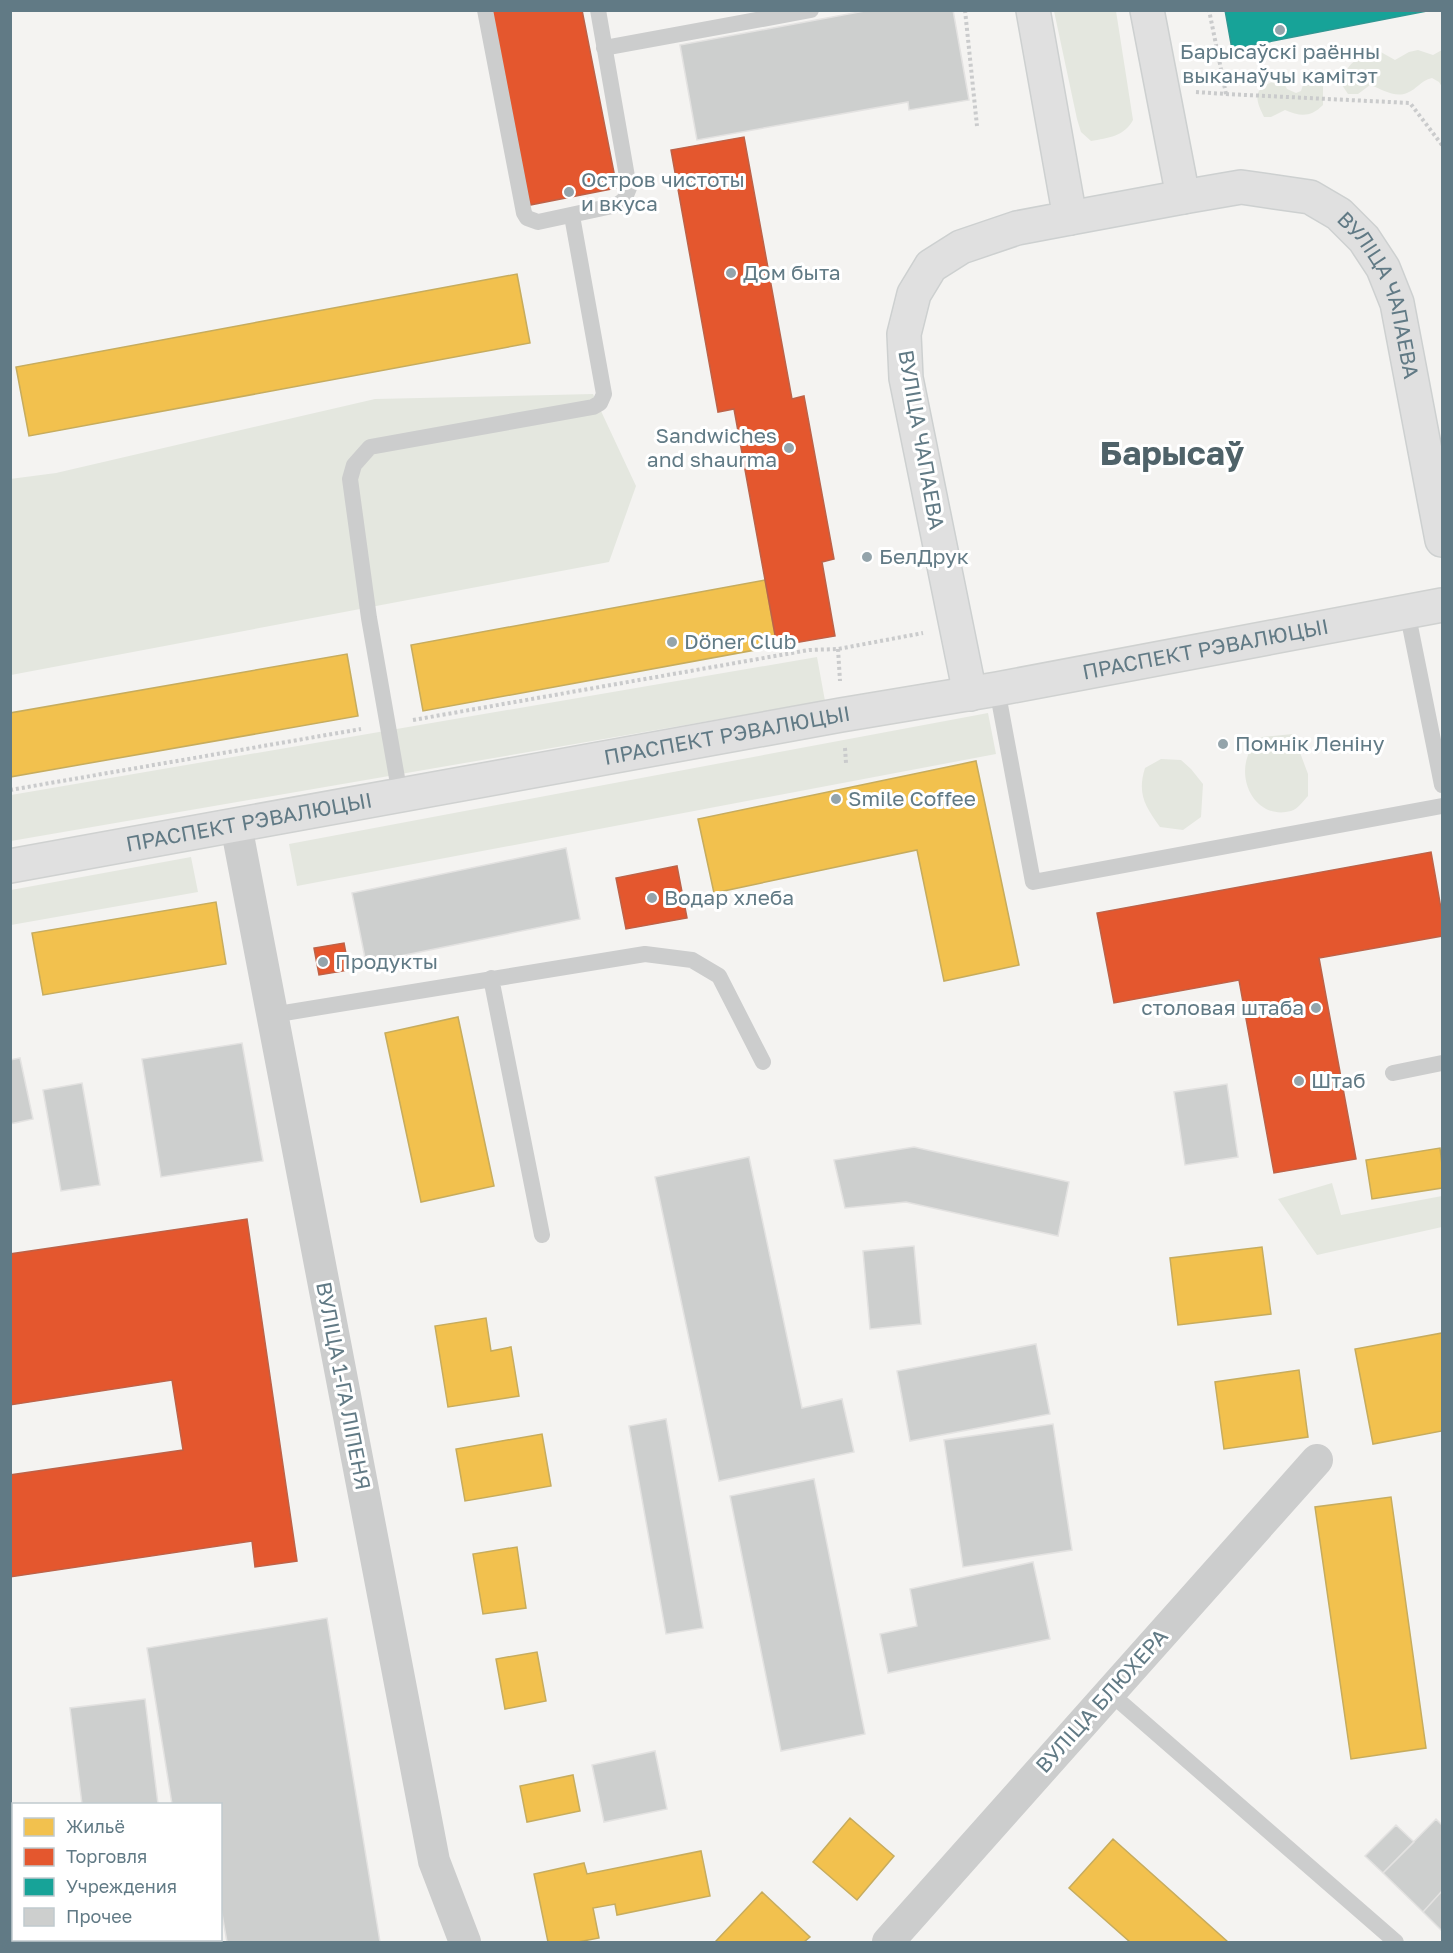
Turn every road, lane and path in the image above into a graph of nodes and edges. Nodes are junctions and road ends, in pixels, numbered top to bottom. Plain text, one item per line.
1 (485, 10) edge
2 (598, 10) edge
3 (811, 10) edge
4 (965, 10) edge
5 (1032, 10) edge
6 (1148, 10) edge
7 (1209, 10) edge
8 (604, 48) junction
9 (1162, 90) junction
10 (1226, 94) junction
11 (977, 126) dead end
12 (1443, 145) edge
13 (1183, 197) junction
14 (573, 216) junction
15 (1071, 218) junction
16 (1443, 540) edge
17 (1443, 605) edge
18 (1407, 611) junction
19 (955, 627) junction
20 (838, 648) junction
21 (840, 690) dead end
22 (983, 691) junction
23 (388, 724) junction
24 (1443, 785) edge
25 (10, 790) edge
26 (400, 795) junction
27 (1443, 806) edge
28 (236, 825) junction
29 (10, 866) edge
30 (491, 978) junction
31 (272, 1015) junction
32 (763, 1062) dead end
33 (1443, 1063) edge
34 (1393, 1073) dead end
35 (542, 1235) dead end
36 (1317, 1460) dead end
37 (1110, 1693) junction
38 (465, 1942) edge
39 (888, 1942) edge
40 (1396, 1942) edge

1 - 14 lane
2 - 8 lane
3 - 8 lane
4 - 11 path
5 - 15 main road
6 - 9 main road
7 - 10 path
8 - 14 lane
9 - 10 path
9 - 13 main road
10 - 12 path
13 - 15 main road, ВУЛІЦА ЧАПАЕВА
13 - 16 main road, ВУЛІЦА ЧАПАЕВА
14 - 23 lane
15 - 19 main road, ВУЛІЦА ЧАПАЕВА
17 - 18 main road, ПРАСПЕКТ РЭВАЛЮЦЫІ
18 - 22 main road, ПРАСПЕКТ РЭВАЛЮЦЫІ
18 - 24 lane
19 - 20 path
19 - 22 main road, ВУЛІЦА ЧАПАЕВА
20 - 21 path
20 - 23 path
22 - 26 main road, ПРАСПЕКТ РЭВАЛЮЦЫІ
22 - 27 lane
23 - 25 path
23 - 26 lane
26 - 28 main road, ПРАСПЕКТ РЭВАЛЮЦЫІ
28 - 29 main road, ПРАСПЕКТ РЭВАЛЮЦЫІ
28 - 31 street, ВУЛІЦА 1-ГА ЛІПЕНЯ
30 - 31 lane
30 - 32 lane
30 - 35 lane
31 - 38 street, ВУЛІЦА 1-ГА ЛІПЕНЯ
33 - 34 lane
36 - 37 street, ВУЛІЦА БЛЮХЕРА
37 - 39 street, ВУЛІЦА БЛЮХЕРА
37 - 40 lane

